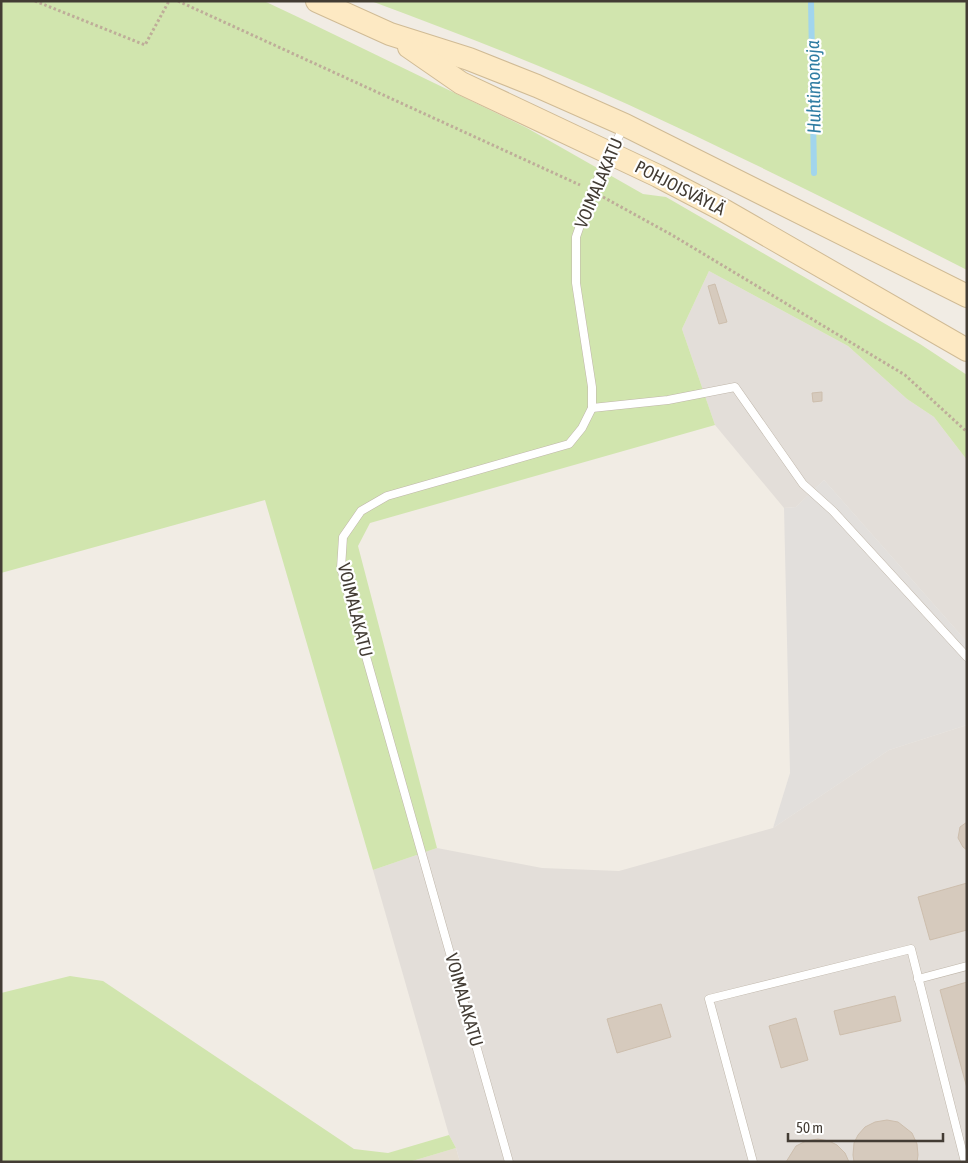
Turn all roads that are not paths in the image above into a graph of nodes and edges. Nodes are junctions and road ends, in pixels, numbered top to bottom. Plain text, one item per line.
1 (317, 1) edge
2 (390, 34) junction
3 (625, 125) junction
4 (611, 154) junction
5 (967, 296) edge
6 (967, 350) edge
7 (592, 408) junction
8 (967, 657) edge
9 (967, 966) edge
10 (918, 979) junction
11 (510, 1162) edge
12 (753, 1162) edge
13 (965, 1162) edge

1 - 2 main road, POHJOISVÄYLÄ
2 - 3 main road, POHJOISVÄYLÄ
2 - 4 main road, POHJOISVÄYLÄ
3 - 4 lane, VOIMALAKATU
3 - 5 main road, POHJOISVÄYLÄ
4 - 6 main road, POHJOISVÄYLÄ
4 - 7 lane, VOIMALAKATU
7 - 8 lane
7 - 11 lane, VOIMALAKATU
9 - 10 lane
10 - 12 lane
10 - 13 lane

